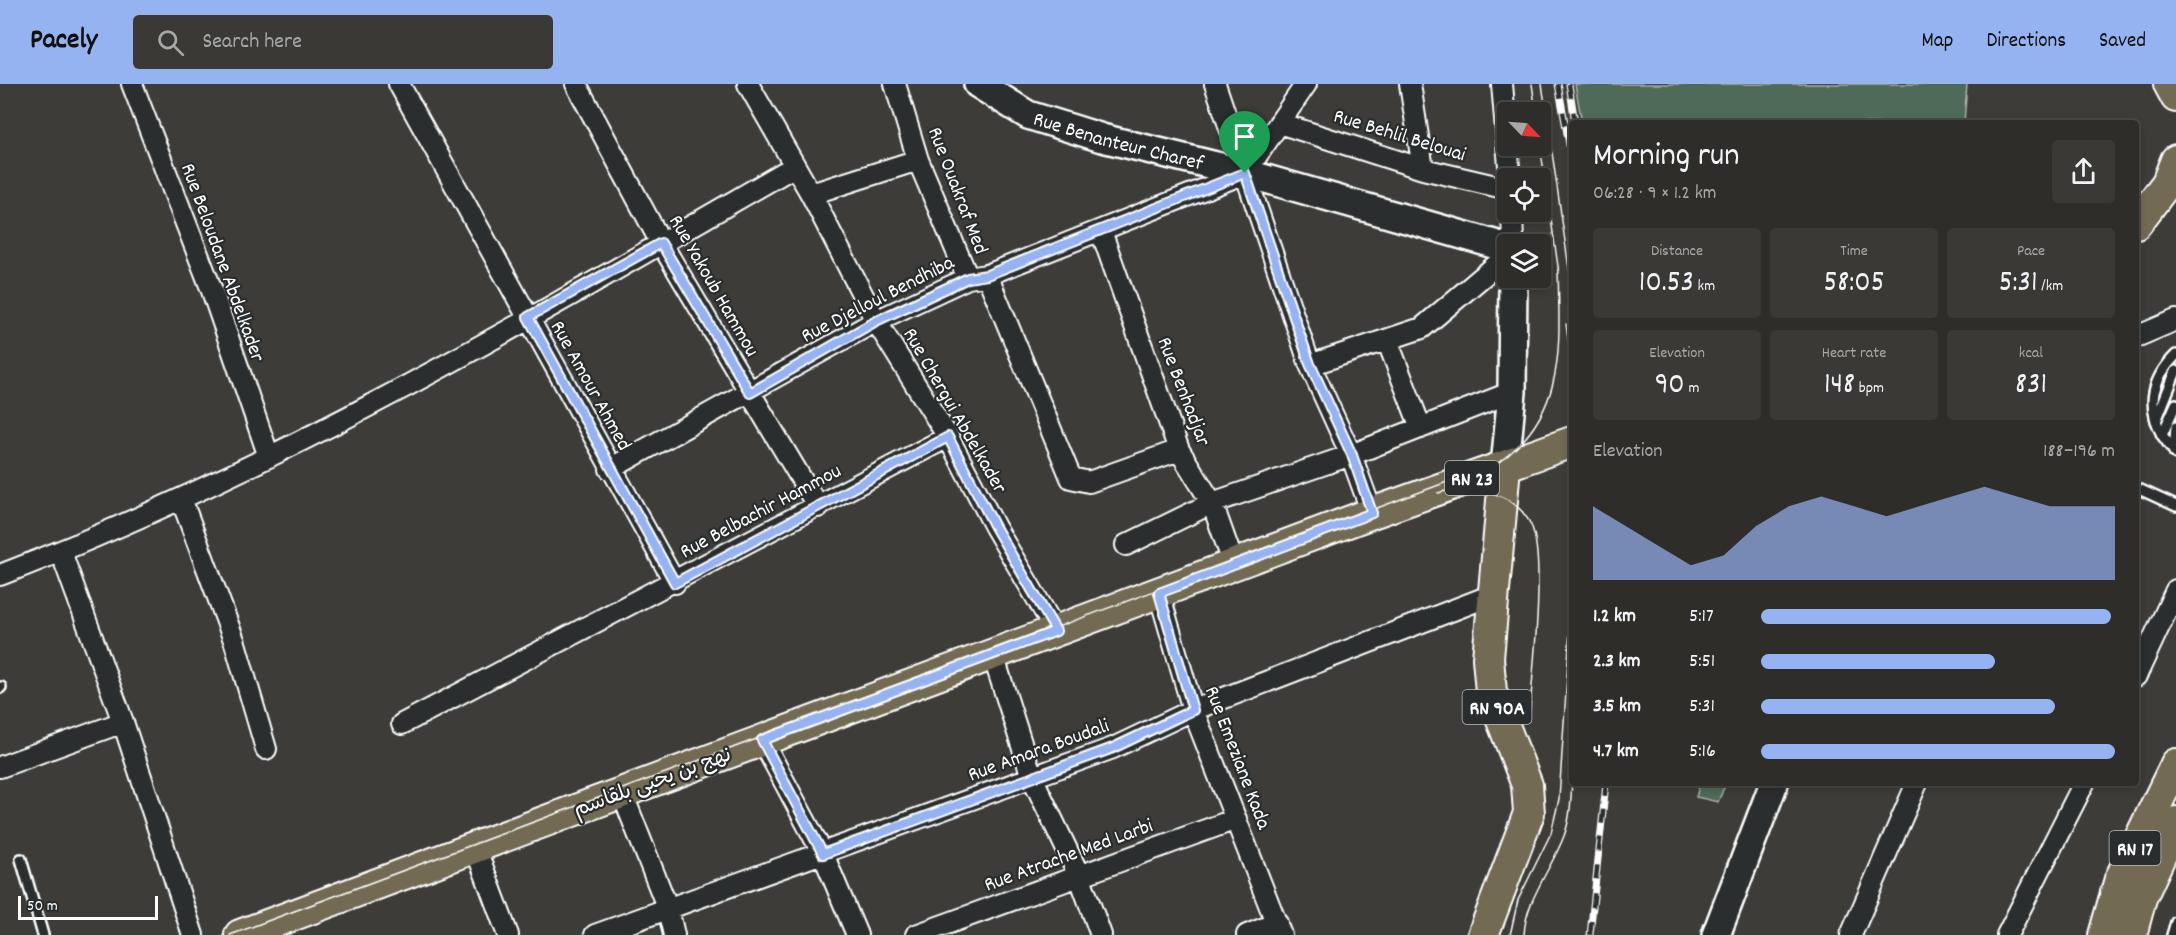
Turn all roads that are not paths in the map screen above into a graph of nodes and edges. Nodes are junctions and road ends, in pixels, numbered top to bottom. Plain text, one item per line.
1 (132, 84) edge
2 (399, 84) edge
3 (576, 84) edge
4 (748, 84) edge
5 (895, 84) edge
6 (978, 84) edge
7 (1215, 84) edge
8 (1306, 84) edge
9 (1410, 84) edge
10 (1502, 84) edge
11 (2169, 84) edge
12 (2176, 97) edge
13 (1280, 123) junction
14 (918, 160) junction
15 (2176, 160) edge
16 (795, 165) junction
17 (1509, 168) edge
18 (1423, 169) junction
19 (1245, 173) junction
20 (1497, 186) edge
21 (811, 194) junction
22 (2176, 205) edge
23 (2139, 220) edge
24 (2139, 223) edge
25 (1101, 231) junction
26 (661, 243) junction
27 (1497, 245) edge
28 (1497, 264) edge
29 (977, 276) junction
30 (1513, 288) edge
31 (528, 317) junction
32 (2176, 320) edge
33 (876, 321) junction
34 (2139, 336) edge
35 (1387, 340) junction
36 (2176, 355) edge
37 (1310, 364) junction
38 (2176, 371) edge
39 (1512, 392) junction
40 (750, 393) junction
41 (2176, 404) edge
42 (2155, 423) junction
43 (2176, 427) edge
44 (1421, 428) junction
45 (2162, 435) junction
46 (948, 437) junction
47 (1569, 443) edge
48 (1179, 450) junction
49 (2175, 453) edge
50 (1352, 455) junction
51 (269, 457) junction
52 (1505, 467) junction
53 (610, 469) junction
54 (2139, 491) edge
55 (182, 501) junction
56 (1212, 503) junction
57 (2176, 506) edge
58 (818, 507) junction
59 (1372, 513) junction
60 (1126, 544) dead end
61 (61, 552) junction
62 (1234, 565) junction
63 (0, 575) edge
64 (675, 583) junction
65 (2176, 590) edge
66 (1159, 593) junction
67 (1492, 595) junction
68 (1056, 631) junction
69 (993, 654) junction
70 (2139, 670) edge
71 (1193, 710) junction
72 (123, 722) junction
73 (402, 724) dead end
74 (762, 740) junction
75 (266, 748) dead end
76 (2176, 764) edge
77 (0, 767) edge
78 (1032, 777) junction
79 (1773, 786) edge
80 (1916, 786) edge
81 (2082, 786) edge
82 (622, 792) junction
83 (1236, 819) junction
84 (2176, 824) edge
85 (475, 847) junction
86 (823, 854) junction
87 (21, 859) dead end
88 (1079, 874) junction
89 (668, 909) junction
90 (2176, 922) edge
91 (1279, 929) edge
92 (248, 934) edge
93 (43, 935) edge
94 (193, 935) edge
95 (508, 935) edge
96 (595, 935) edge
97 (674, 935) edge
98 (857, 935) edge
99 (916, 935) edge
100 (1101, 935) edge
101 (1247, 935) edge
102 (1483, 935) edge
103 (1716, 935) edge
104 (1851, 935) edge
105 (2007, 935) edge
106 (2104, 935) edge
107 (2131, 935) edge
108 (2172, 935) edge

1 - 51 street, Rue Beloudane Abdelkader
2 - 31 street, Rue Amour Ahmed
3 - 26 street, Rue Yakoub Hammou
4 - 16 street, Rue Chergui Abdelkader
5 - 14 street, Rue Ouakraf Med
6 - 19 main road, Rue Benanteur Charef
7 - 19 street
8 - 13 street
9 - 18 street
10 - 17 street
11 - 12 main road
13 - 18 street, Rue Behlil Belouai
13 - 19 street
14 - 21 street
14 - 29 street, Rue Ouakraf Med
15 - 23 main road
16 - 21 street, Rue Chergui Abdelkader
16 - 26 street
18 - 20 street, Rue Behlil Belouai
19 - 25 street, Rue Djelloul Bendhiba
19 - 27 main road, Rue Benanteur Charef
19 - 37 street
21 - 33 street, Rue Chergui Abdelkader
22 - 24 main road
25 - 29 street, Rue Djelloul Bendhiba
25 - 48 street, Rue Benhadjar
26 - 31 street
26 - 40 street, Rue Yakoub Hammou
28 - 35 street
29 - 33 street, Rue Djelloul Bendhiba
29 - 48 street, Rue Ouakraf Med
30 - 39 main road
31 - 51 street
31 - 53 street, Rue Amour Ahmed
32 - 34 street
33 - 40 street, Rue Djelloul Bendhiba
33 - 46 street, Rue Chergui Abdelkader
35 - 37 street
35 - 44 street
36 - 42 lane
37 - 50 street
38 - 42 lane
39 - 44 street
39 - 52 main road
40 - 53 street, Rue Djelloul Bendhiba
40 - 58 street, Rue Yakoub Hammou
41 - 45 lane
42 - 45 lane
43 - 49 lane
44 - 50 street
45 - 49 lane
46 - 58 street, Rue Belbachir Hammou
46 - 68 street, Rue Chergui Abdelkader
47 - 52 main road, نهج بن يحيى بلقاسم / RN 23
48 - 56 street, Rue Benhadjar
50 - 56 street
50 - 59 street
51 - 55 street
52 - 59 main road, نهج بن يحيى بلقاسم / RN 23
52 - 67 main road, RN 90A
53 - 64 street, Rue Amour Ahmed
54 - 57 lane
55 - 61 street
55 - 75 street
56 - 60 street
56 - 62 street, Rue Benhadjar
58 - 64 street, Rue Belbachir Hammou
59 - 62 main road, نهج بن يحيى بلقاسم / RN 23
61 - 63 street
61 - 72 street
62 - 66 main road, نهج بن يحيى بلقاسم / RN 23
64 - 73 street, Rue Belbachir Hammou
65 - 70 street
66 - 68 main road, نهج بن يحيى بلقاسم / RN 23
66 - 71 street, Rue Emeziane Kada
67 - 71 street, Rue Amara Boudali
67 - 102 main road, RN 90A
68 - 69 main road, نهج بن يحيى بلقاسم / RN 23
69 - 74 main road, نهج بن يحيى بلقاسم / RN 23
69 - 78 street
71 - 78 street, Rue Amara Boudali
71 - 83 street, Rue Emeziane Kada
72 - 77 street
72 - 94 street
74 - 82 main road, نهج بن يحيى بلقاسم / RN 23
74 - 86 street
76 - 106 main road, RN 17
78 - 86 street, Rue Amara Boudali
78 - 88 street
79 - 103 main road
80 - 104 street
81 - 105 street
82 - 85 main road, نهج بن يحيى بلقاسم / RN 23
82 - 89 street
83 - 88 street, Rue Atrache Med Larbi
83 - 91 street, Rue Emeziane Kada
84 - 107 main road, RN 17
85 - 92 main road, نهج بن يحيى بلقاسم / RN 23
85 - 95 street
86 - 89 street, Rue Amara Boudali
86 - 98 street
87 - 93 lane
88 - 99 street, Rue Atrache Med Larbi
88 - 100 street
89 - 96 street, Rue Amara Boudali
89 - 97 street
90 - 108 lane
91 - 101 street

